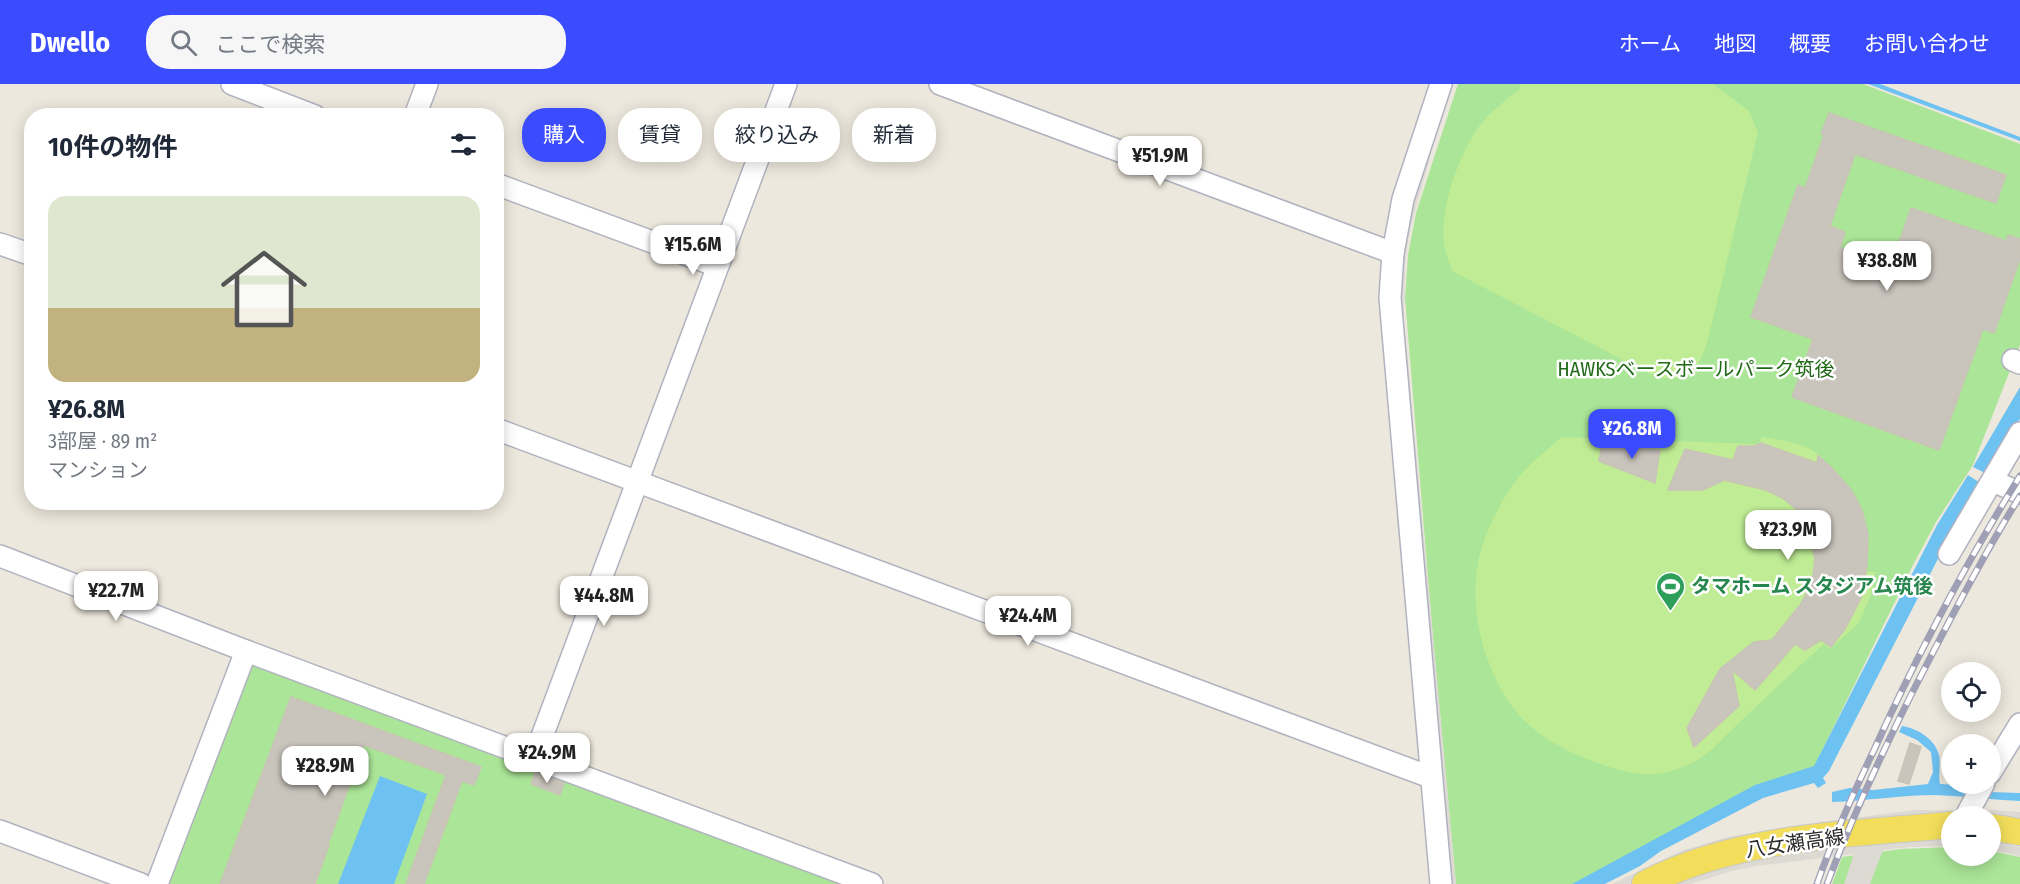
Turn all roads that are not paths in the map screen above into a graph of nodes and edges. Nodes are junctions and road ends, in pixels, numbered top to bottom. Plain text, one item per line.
1 (232, 84) edge
2 (427, 84) edge
3 (786, 84) edge
4 (940, 84) edge
5 (1441, 84) edge
6 (294, 108) edge
7 (418, 108) edge
8 (504, 187) edge
9 (0, 244) edge
10 (24, 252) edge
11 (1393, 253) junction
12 (717, 266) junction
13 (504, 432) edge
14 (2020, 433) edge
15 (1993, 481) junction
16 (638, 482) junction
17 (2020, 493) edge
18 (1949, 554) dead end
19 (0, 556) edge
20 (246, 651) junction
21 (2020, 724) edge
22 (2001, 755) edge
23 (534, 758) junction
24 (1430, 777) junction
25 (1941, 826) edge
26 (2001, 829) edge
27 (0, 831) edge
28 (2020, 832) edge
29 (141, 884) edge
30 (157, 884) edge
31 (872, 884) edge
32 (1441, 884) edge
33 (1645, 884) edge

1 - 6 street
2 - 7 street
3 - 12 street
4 - 11 street
5 - 11 street
8 - 12 street
9 - 10 street
11 - 24 street
12 - 16 street
13 - 16 street
14 - 15 street
15 - 17 street
15 - 18 street
16 - 23 street
16 - 24 street
19 - 20 street
20 - 23 street
20 - 30 street
21 - 22 street
23 - 31 street
24 - 32 street
25 - 33 main road, 八女瀬高線
26 - 28 main road
27 - 29 street

